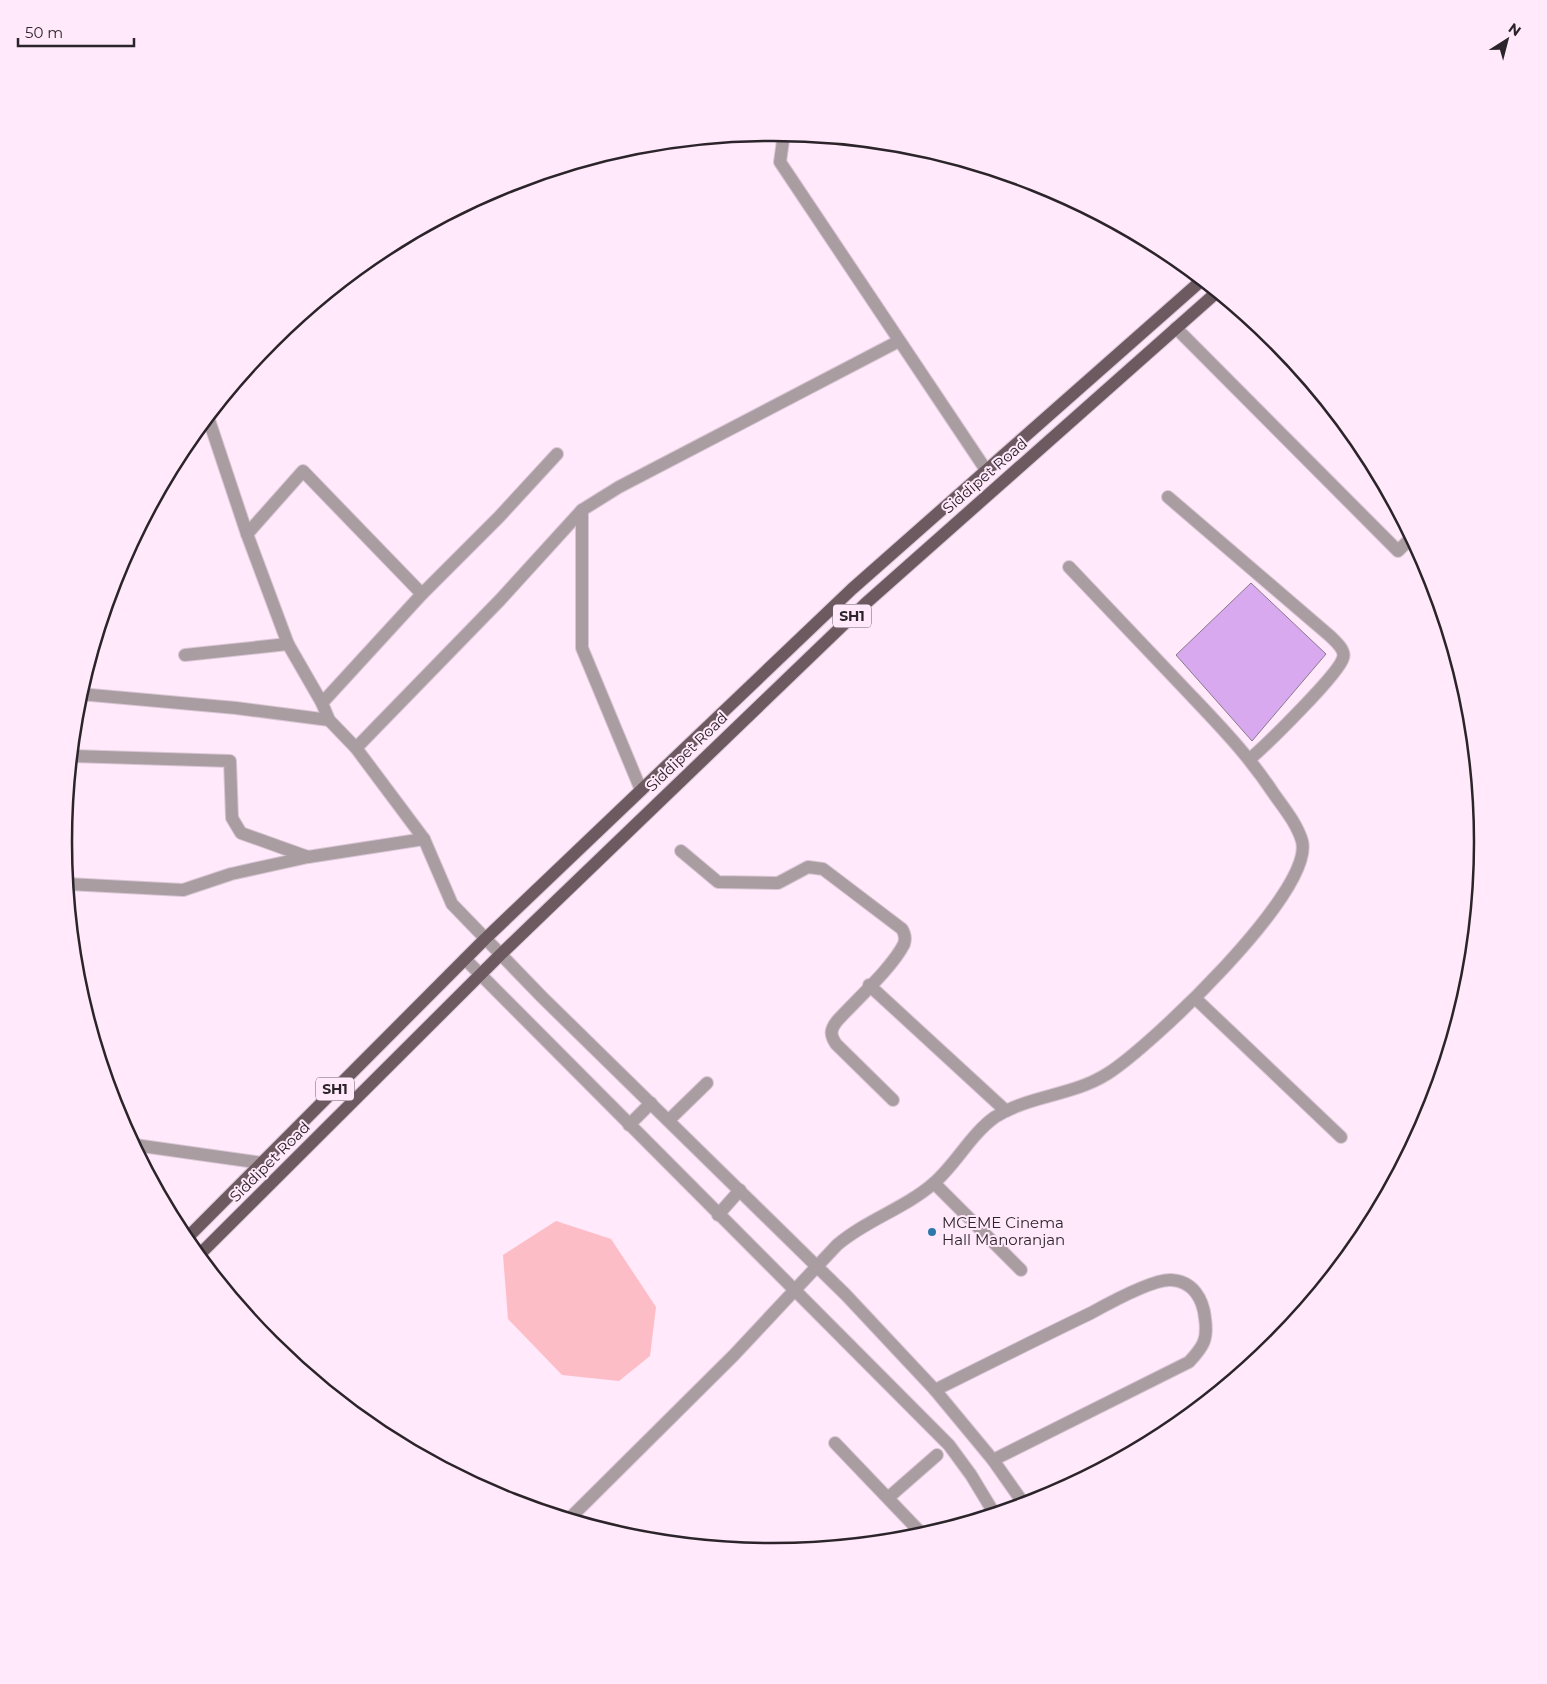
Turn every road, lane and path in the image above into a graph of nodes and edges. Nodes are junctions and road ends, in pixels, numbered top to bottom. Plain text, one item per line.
1 (783, 141) edge
2 (1197, 284) edge
3 (1212, 296) edge
4 (1176, 328) junction
5 (899, 341) junction
6 (210, 424) edge
7 (557, 454) dead end
8 (986, 470) junction
9 (1168, 497) dead end
10 (582, 510) junction
11 (247, 534) junction
12 (1407, 543) edge
13 (1070, 567) dead end
14 (422, 594) junction
15 (288, 644) junction
16 (185, 655) dead end
17 (88, 695) edge
18 (322, 703) junction
19 (329, 720) junction
20 (356, 748) junction
21 (78, 756) edge
22 (1250, 758) junction
23 (641, 790) junction
24 (424, 839) junction
25 (681, 851) dead end
26 (308, 857) junction
27 (74, 884) edge
28 (485, 939) junction
29 (500, 955) junction
30 (465, 959) junction
31 (480, 975) junction
32 (869, 985) junction
33 (1196, 999) junction
34 (707, 1083) dead end
35 (893, 1100) dead end
36 (651, 1103) junction
37 (1006, 1111) junction
38 (668, 1120) junction
39 (629, 1125) junction
40 (1341, 1137) dead end
41 (142, 1146) edge
42 (262, 1163) junction
43 (934, 1183) junction
44 (740, 1190) junction
45 (718, 1215) junction
46 (192, 1233) edge
47 (204, 1250) edge
48 (818, 1267) junction
49 (1021, 1270) dead end
50 (795, 1291) junction
51 (935, 1390) junction
52 (834, 1443) dead end
53 (937, 1455) dead end
54 (993, 1460) junction
55 (888, 1497) junction
56 (1020, 1498) edge
57 (991, 1508) edge
58 (574, 1514) edge
59 (917, 1528) edge

1 - 5 street
2 - 8 main road, Siddipet Road / SH1
3 - 4 main road, Siddipet Road / SH1
4 - 12 street
4 - 29 main road, Siddipet Road / SH1
5 - 8 street
5 - 10 street
6 - 11 street
7 - 14 street
8 - 23 main road, Siddipet Road / SH1
9 - 22 street
10 - 20 street
10 - 23 street
11 - 14 street
11 - 15 street
13 - 22 street
14 - 18 street
15 - 16 street
15 - 18 street
17 - 19 street
18 - 19 street
19 - 20 street
20 - 24 street
21 - 26 street
22 - 33 street
23 - 28 main road, Siddipet Road / SH1
24 - 26 street
24 - 28 street
25 - 32 street
26 - 27 street
28 - 29 street
28 - 30 main road, Siddipet Road / SH1
29 - 31 main road, Siddipet Road / SH1
29 - 36 street
30 - 31 street
30 - 42 main road, Siddipet Road / SH1
31 - 39 street
31 - 47 main road, Siddipet Road / SH1
32 - 35 street
32 - 37 street
33 - 37 street
33 - 40 street
34 - 38 street
36 - 38 street
36 - 39 street
37 - 43 street
38 - 44 street
39 - 45 street
41 - 42 street
42 - 46 main road, Siddipet Road / SH1
43 - 48 street
43 - 49 street
44 - 45 street
44 - 48 street
45 - 50 street
48 - 50 street
48 - 51 street
50 - 57 street
50 - 58 street
51 - 54 street
51 - 54 street
52 - 55 street
53 - 55 street
54 - 56 street
55 - 59 street

